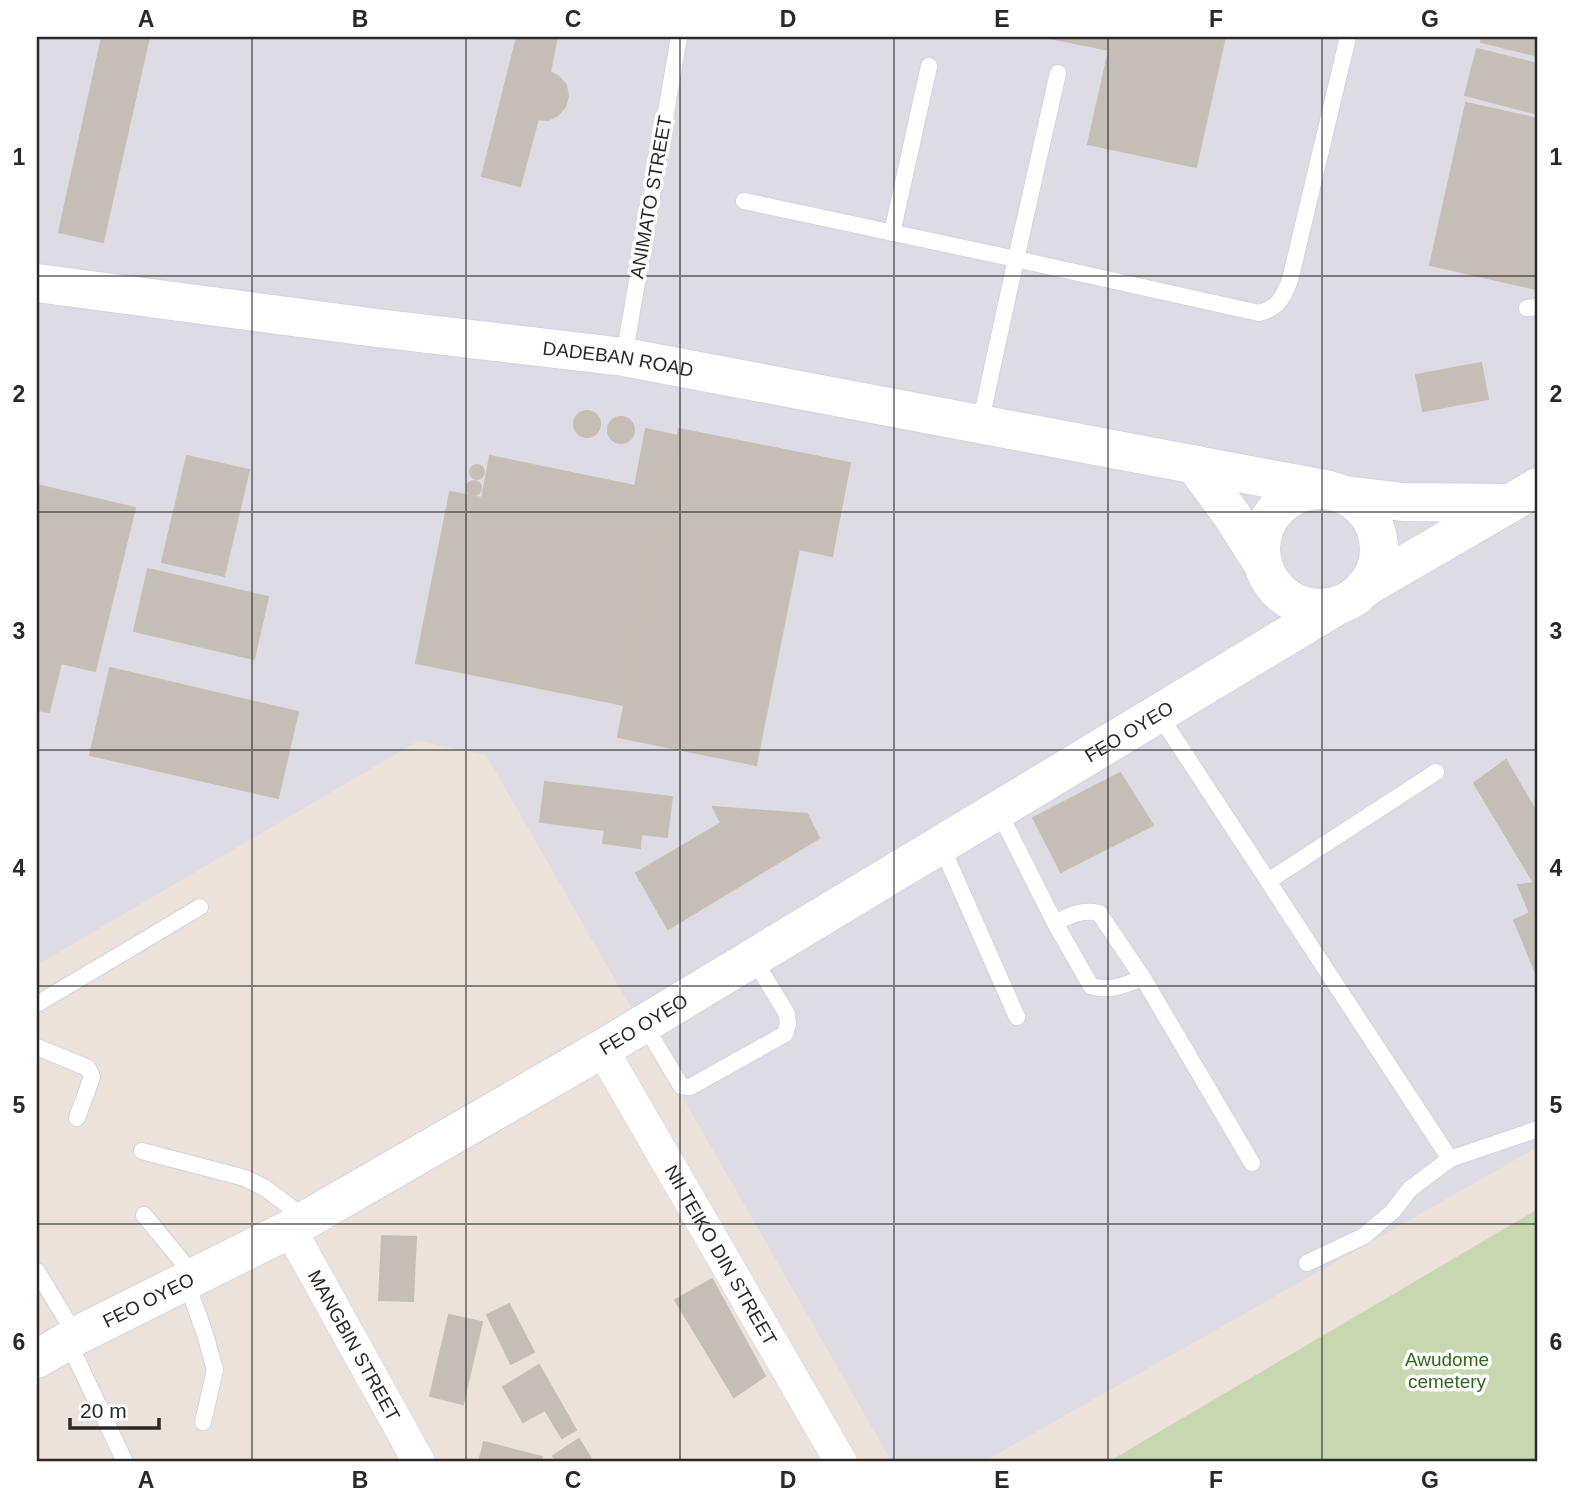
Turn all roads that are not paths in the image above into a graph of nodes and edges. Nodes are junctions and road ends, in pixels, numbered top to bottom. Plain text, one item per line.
1 (679, 37) edge
2 (1348, 37) edge
3 (929, 66) dead end
4 (1058, 73) dead end
5 (744, 201) dead end
6 (892, 233) junction
7 (1016, 259) junction
8 (37, 283) edge
9 (624, 357) junction
10 (980, 424) junction
11 (1194, 464) junction
12 (1337, 492) junction
13 (1523, 495) edge
14 (1267, 574) junction
15 (1352, 596) junction
16 (1236, 666) junction
17 (1158, 713) junction
18 (1436, 772) dead end
19 (998, 810) junction
20 (941, 845) junction
21 (1268, 881) junction
22 (200, 907) dead end
23 (1055, 923) junction
24 (753, 958) junction
25 (1143, 978) junction
26 (37, 1004) edge
27 (1017, 1017) dead end
28 (644, 1024) junction
29 (37, 1046) edge
30 (602, 1049) junction
31 (77, 1118) dead end
32 (1538, 1129) edge
33 (142, 1151) dead end
34 (1450, 1158) junction
35 (1252, 1163) dead end
36 (144, 1215) dead end
37 (298, 1224) junction
38 (1307, 1263) dead end
39 (37, 1271) edge
40 (190, 1279) junction
41 (60, 1345) edge
42 (203, 1422) dead end
43 (125, 1462) edge
44 (419, 1462) edge
45 (841, 1462) edge

1 - 9 lane, ANIMATO STREET
2 - 7 lane
3 - 6 lane
4 - 7 lane
5 - 6 lane
6 - 7 lane
7 - 10 lane
8 - 9 street, DADEBAN ROAD
9 - 10 street, DADEBAN ROAD
10 - 11 street, DADEBAN ROAD
11 - 12 street, DADEBAN ROAD
11 - 14 street
12 - 13 street, FEO OYEO
12 - 14 street
12 - 15 street
13 - 15 street, FEO OYEO
14 - 15 street
14 - 16 street, FEO OYEO
15 - 16 street, FEO OYEO
16 - 17 street, FEO OYEO
17 - 19 street, FEO OYEO
17 - 21 lane
18 - 21 lane
19 - 20 street, FEO OYEO
19 - 23 lane
20 - 24 street, FEO OYEO
20 - 27 lane
21 - 34 lane
22 - 26 lane
23 - 25 lane
23 - 25 lane
24 - 28 street, FEO OYEO
24 - 28 lane
25 - 35 lane
28 - 30 street, FEO OYEO
29 - 31 lane
30 - 37 street, FEO OYEO
30 - 45 street, NII TEIKO DIN STREET
32 - 34 lane
33 - 37 lane
34 - 38 lane
36 - 40 lane
37 - 40 street, FEO OYEO
37 - 44 street, MANGBIN STREET
39 - 41 lane
40 - 41 street, FEO OYEO
40 - 42 lane
41 - 43 lane

